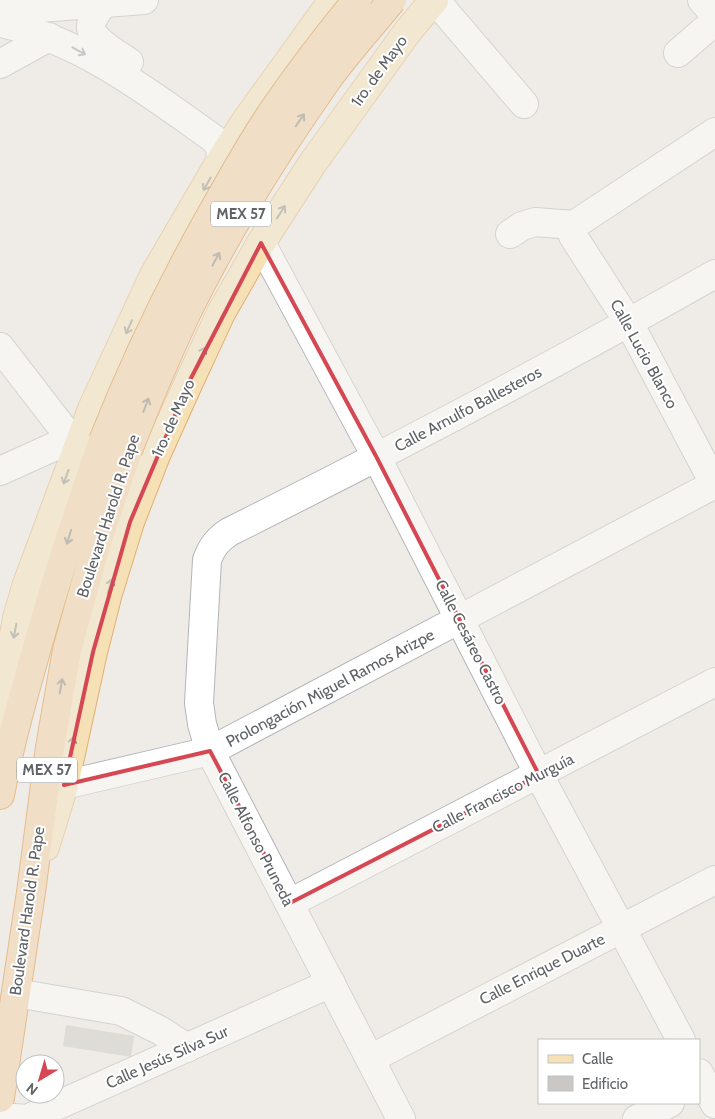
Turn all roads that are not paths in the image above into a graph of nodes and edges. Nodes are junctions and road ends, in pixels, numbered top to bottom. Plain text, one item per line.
1 (333, 0) edge
2 (357, 0) edge
3 (392, 0) edge
4 (434, 0) edge
5 (702, 0) edge
6 (126, 1) edge
7 (0, 11) edge
8 (715, 15) edge
9 (715, 21) edge
10 (0, 23) edge
11 (308, 34) junction
12 (49, 37) junction
13 (678, 53) dead end
14 (0, 64) edge
15 (372, 82) junction
16 (524, 104) dead end
17 (249, 115) junction
18 (715, 132) edge
19 (221, 160) junction
20 (574, 225) junction
21 (510, 234) dead end
22 (260, 243) junction
23 (715, 274) edge
24 (629, 323) junction
25 (0, 346) edge
26 (85, 438) junction
27 (377, 458) junction
28 (0, 471) edge
29 (715, 485) edge
30 (218, 540) joint
31 (459, 620) junction
32 (715, 682) edge
33 (210, 751) junction
34 (539, 774) junction
35 (64, 785) junction
36 (0, 795) edge
37 (715, 880) edge
38 (31, 892) junction
39 (290, 903) junction
40 (622, 928) junction
41 (331, 983) junction
42 (16, 993) junction
43 (680, 1039) edge
44 (186, 1048) junction
45 (370, 1059) junction
46 (0, 1098) edge
47 (668, 1104) edge
48 (0, 1117) edge
49 (28, 1119) edge
50 (401, 1119) edge
51 (637, 1119) edge

1 - 11 main road
2 - 26 highway, Boulevard Harold R. Pape / MEX 57, bridge
38 -> 3 highway, Boulevard Harold R. Pape / MEX 57, bridge
4 - 15 main road, 1ro. de Mayo
4 - 16 street
5 - 8 street
6 - 7 street
6 - 17 street
9 - 13 street
10 - 12 street
11 - 15 main road
11 - 17 main road
12 - 14 street
12 -> 19 street
22 -> 15 main road, 1ro. de Mayo
17 - 19 main road
18 - 20 street
19 -> 26 main road
20 - 21 street
20 - 24 street, Calle Lucio Blanco
22 - 27 street, Calle Cesáreo Castro
35 -> 22 main road, 1ro. de Mayo
23 - 24 street, Calle Arnulfo Ballesteros
24 - 27 street, Calle Arnulfo Ballesteros
24 - 29 street, Calle Lucio Blanco
25 - 26 street
26 - 28 street
26 -> 36 highway, Boulevard Harold R. Pape / MEX 57
27 - 30 street, Calle Arnulfo Ballesteros
27 - 31 street, Calle Cesáreo Castro
29 - 31 street, Prolongación Miguel Ramos Arizpe
30 - 33 street, Calle Alfonso Pruneda
31 - 33 street, Prolongación Miguel Ramos Arizpe
31 - 34 street, Calle Cesáreo Castro
32 - 34 street, Calle Francisco Murguía
33 - 35 street, Prolongación Miguel Ramos Arizpe
33 - 39 street, Calle Alfonso Pruneda
34 - 39 street, Calle Francisco Murguía
34 - 40 street, Calle Cesáreo Castro
35 - 38 main road, 1ro. de Mayo
37 - 40 street, Calle Enrique Duarte
38 - 42 highway, Boulevard Harold R. Pape / MEX 57
39 - 41 street, Calle Alfonso Pruneda
40 - 43 street, Calle Cesáreo Castro
40 - 45 street, Calle Enrique Duarte
41 - 44 street, Calle Jesús Silva Sur
41 - 45 street, Calle Alfonso Pruneda
42 - 44 street
42 - 46 highway, Boulevard Harold R. Pape / MEX 57
44 - 49 street, Calle Jesús Silva Sur
45 - 50 street, Calle Alfonso Pruneda
47 - 51 street
48 - 49 street, Calle Jesús Silva Sur

